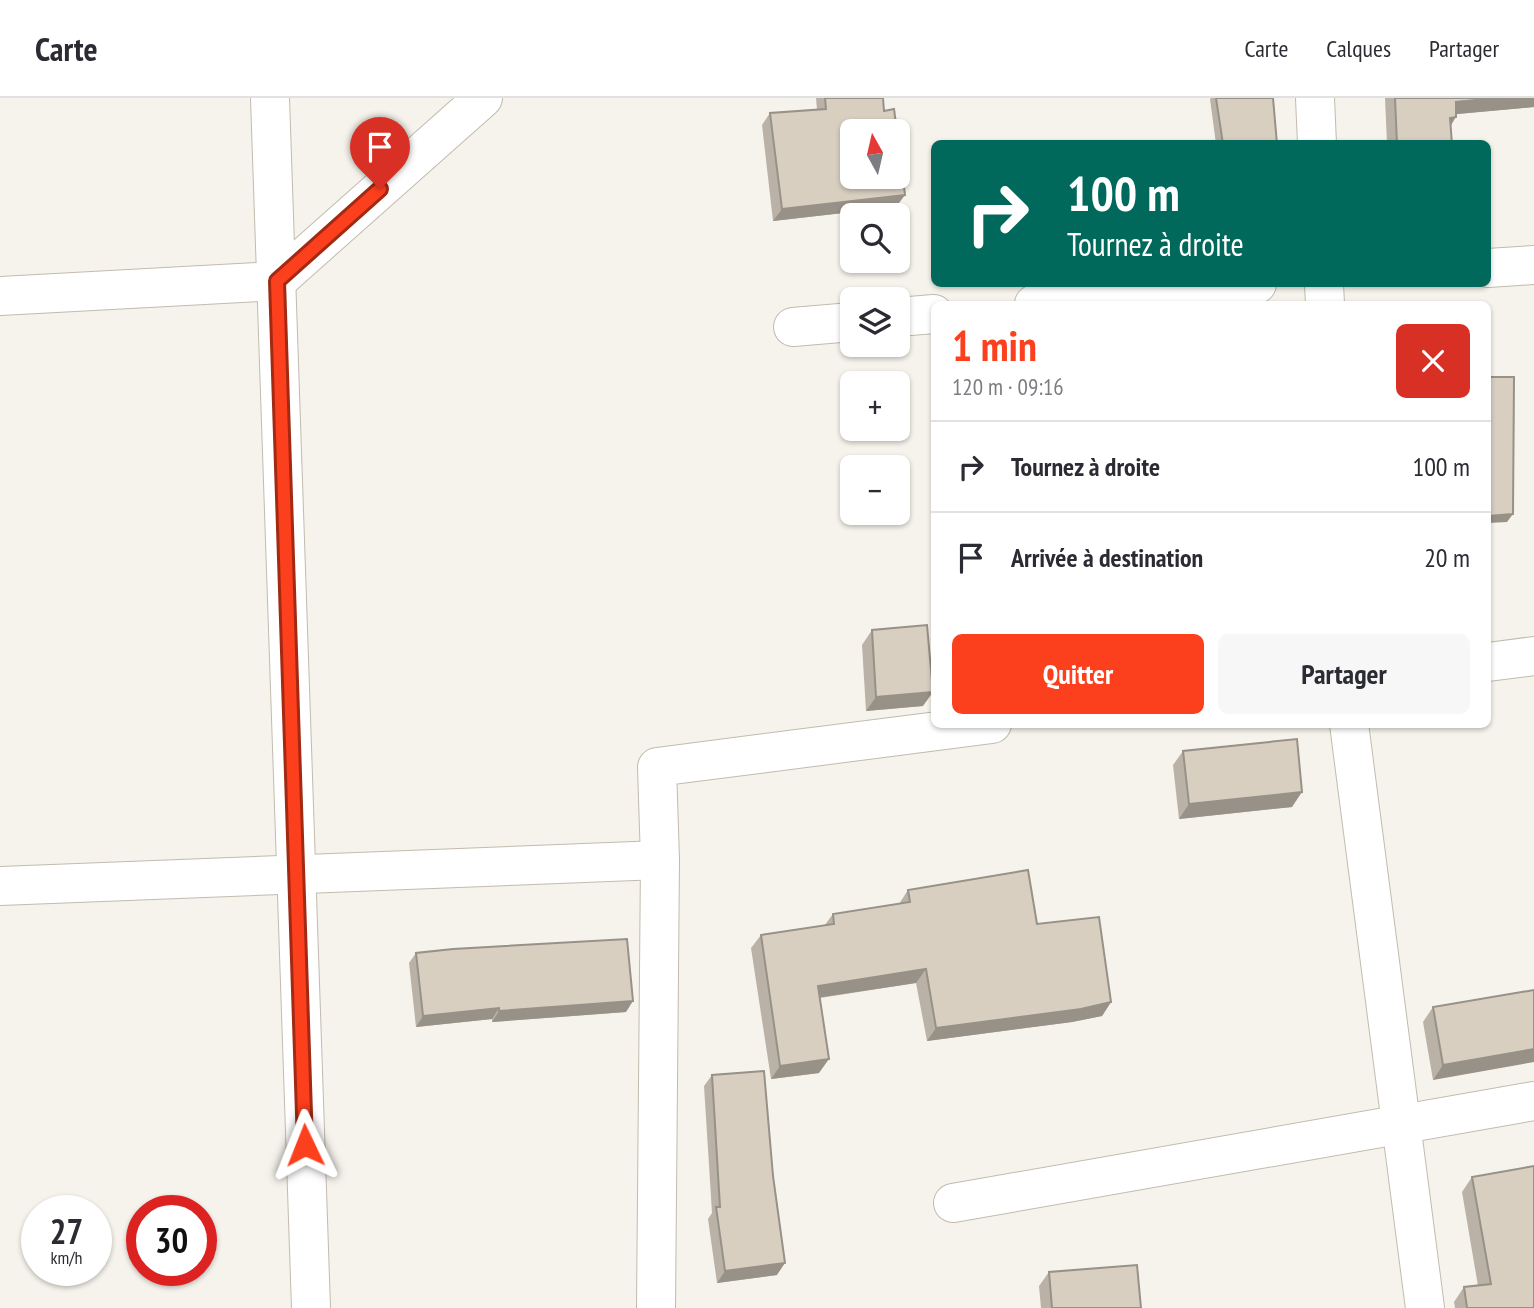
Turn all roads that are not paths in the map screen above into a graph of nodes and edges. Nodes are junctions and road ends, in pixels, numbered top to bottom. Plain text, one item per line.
1 (271, 98) edge
2 (483, 98) edge
3 (1315, 98) edge
4 (1317, 140) edge
5 (1534, 265) edge
6 (1491, 268) edge
7 (277, 281) junction
8 (1224, 287) edge
9 (0, 296) edge
10 (1067, 301) edge
11 (931, 314) edge
12 (910, 316) edge
13 (840, 322) edge
14 (793, 327) dead end
15 (1534, 656) edge
16 (1491, 662) edge
17 (960, 728) edge
18 (1350, 728) edge
19 (660, 860) junction
20 (296, 874) junction
21 (0, 886) edge
22 (1534, 1101) edge
23 (1401, 1124) junction
24 (953, 1203) dead end
25 (311, 1308) edge
26 (656, 1308) edge
27 (1425, 1308) edge

1 - 7 street
2 - 7 street
3 - 4 street
5 - 6 street
7 - 9 street
7 - 20 street
8 - 10 street
11 - 12 street
13 - 14 street
15 - 16 street
17 - 19 street
18 - 23 street
19 - 20 street
19 - 26 street
20 - 21 street
20 - 25 street
22 - 23 street
23 - 24 street
23 - 27 street

